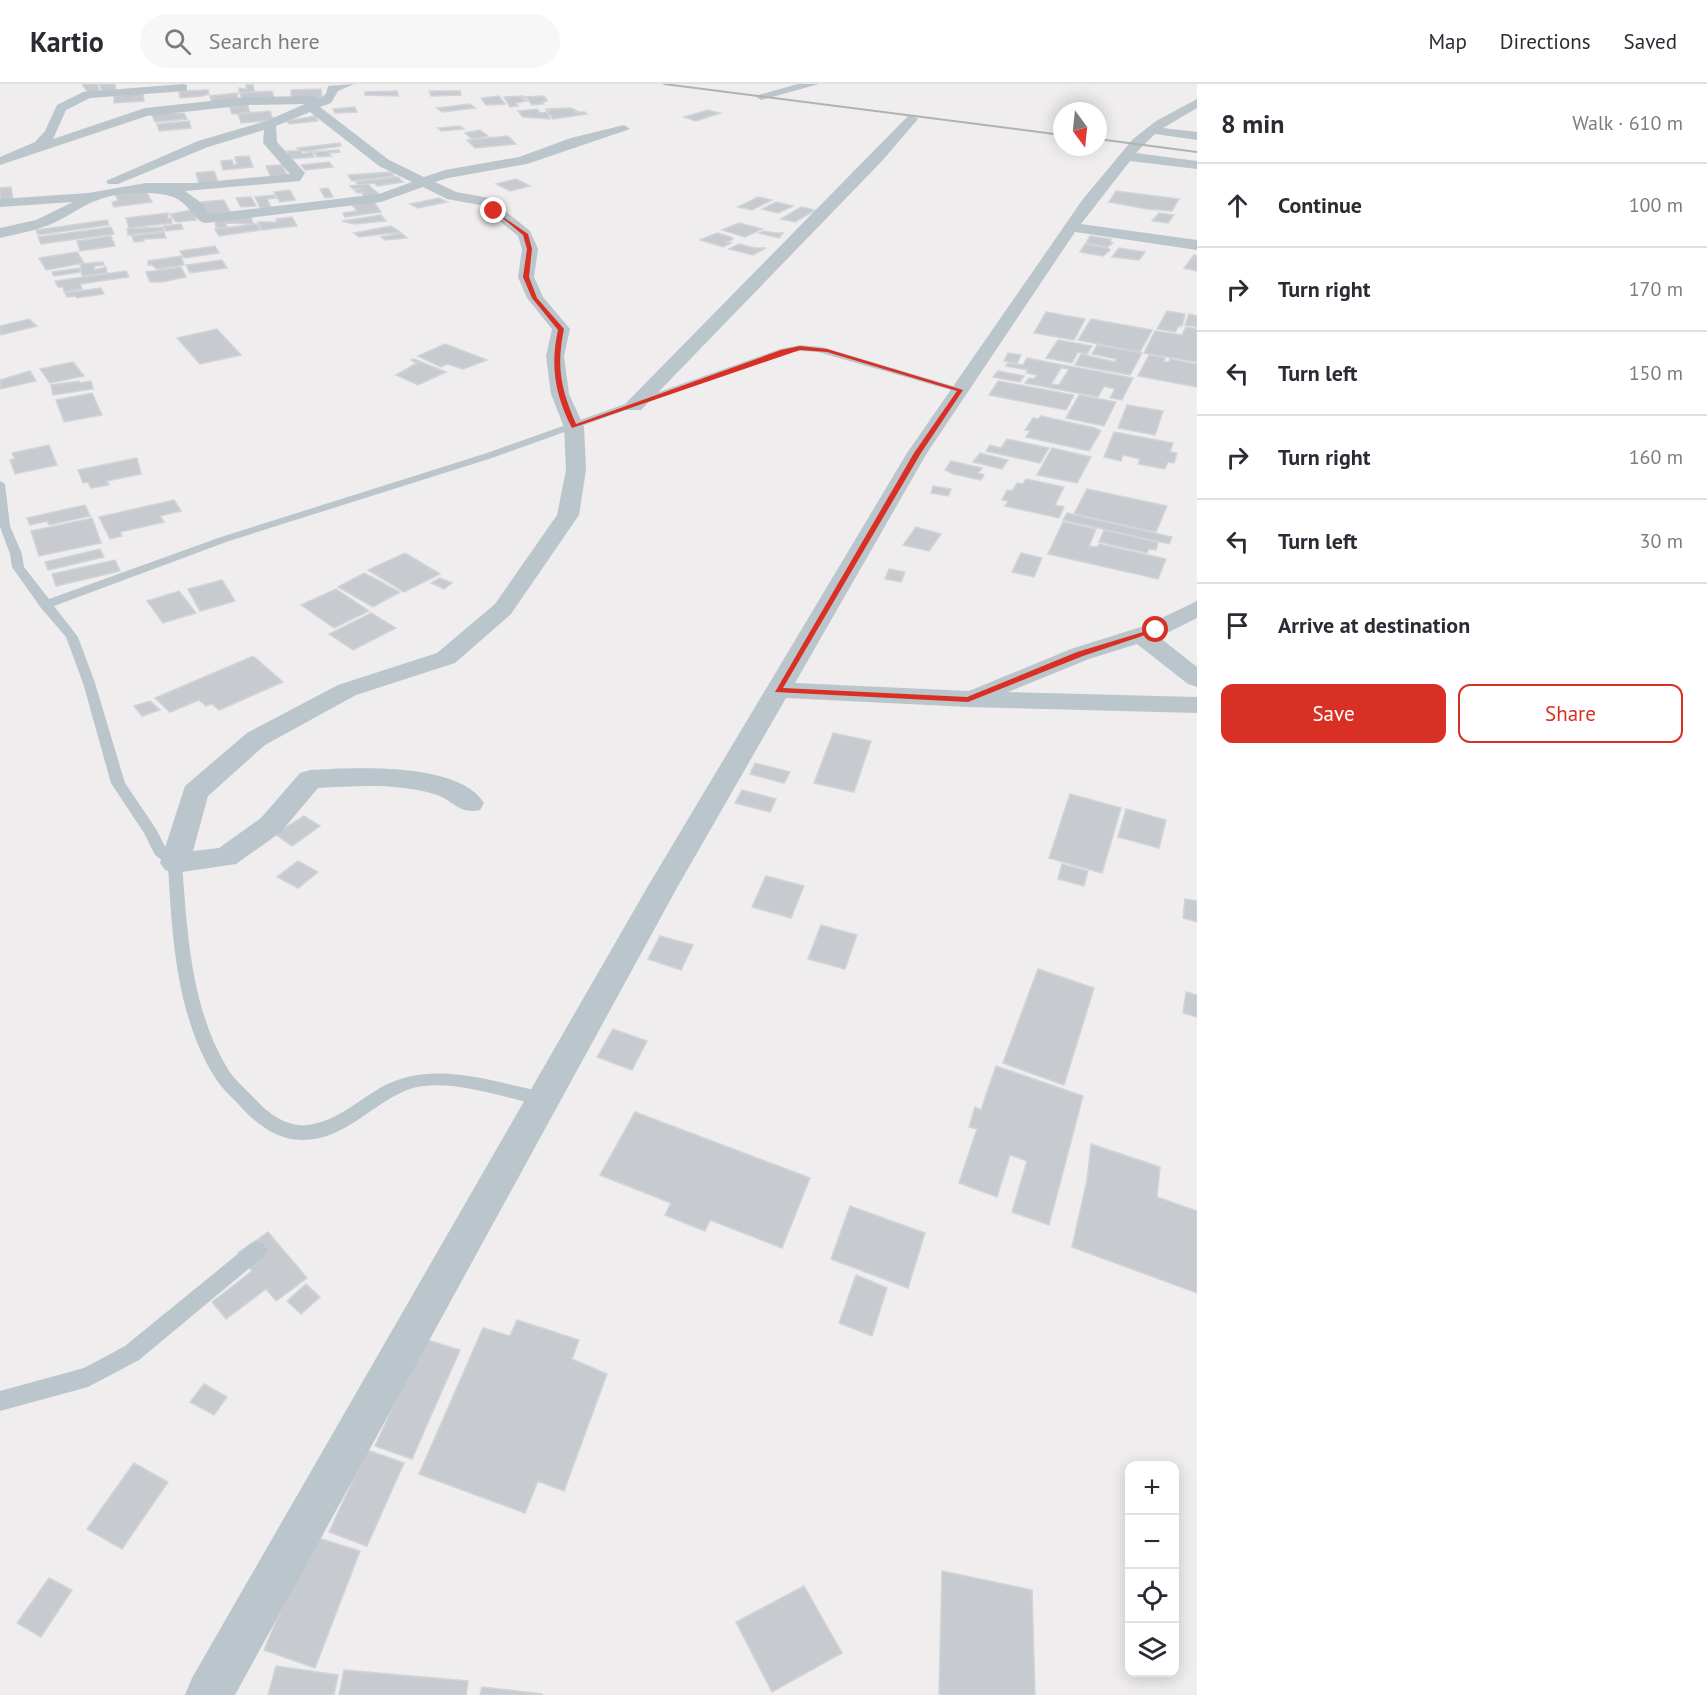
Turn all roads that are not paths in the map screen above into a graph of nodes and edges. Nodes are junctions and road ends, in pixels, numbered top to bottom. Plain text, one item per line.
1 (348, 84) edge
2 (813, 84) edge
3 (199, 87) dead end
4 (761, 96) dead end
5 (327, 100) junction
6 (1197, 103) edge
7 (310, 106) junction
8 (912, 119) dead end
9 (270, 124) junction
10 (624, 129) dead end
11 (1152, 130) junction
12 (1197, 136) edge
13 (36, 149) junction
14 (1126, 156) junction
15 (0, 161) edge
16 (1197, 165) edge
17 (422, 181) junction
18 (113, 191) junction
19 (91, 196) junction
20 (49, 198) junction
21 (0, 203) edge
22 (1072, 227) junction
23 (0, 233) edge
24 (1197, 245) edge
25 (960, 390) junction
26 (634, 406) junction
27 (574, 427) junction
28 (0, 484) edge
29 (45, 605) junction
30 (1197, 608) edge
31 (1141, 635) junction
32 (1197, 679) edge
33 (778, 690) junction
34 (968, 699) junction
35 (1197, 705) edge
36 (470, 803) dead end
37 (175, 863) junction
38 (543, 1100) junction
39 (257, 1250) dead end
40 (0, 1401) edge
41 (209, 1695) edge

1 - 5 street
2 - 4 street
3 - 13 street
5 - 7 street
5 - 13 street
6 - 11 street
7 - 9 street
7 - 17 street
8 - 26 street
9 - 18 street
9 - 20 street
10 - 17 street
11 - 12 street
11 - 14 street
13 - 15 street
14 - 16 street
14 - 22 street
17 - 18 street
17 - 27 street
18 - 19 street
19 - 20 street
19 - 23 street
20 - 21 street
22 - 24 street
22 - 25 street
25 - 26 lane
25 - 33 street
26 - 27 lane
27 - 29 lane
27 - 37 street
28 - 29 lane
29 - 37 lane
30 - 31 street
31 - 32 street
31 - 34 street
33 - 34 street
33 - 38 street
34 - 35 street
36 - 37 street
37 - 38 lane
38 - 41 street
39 - 40 lane

